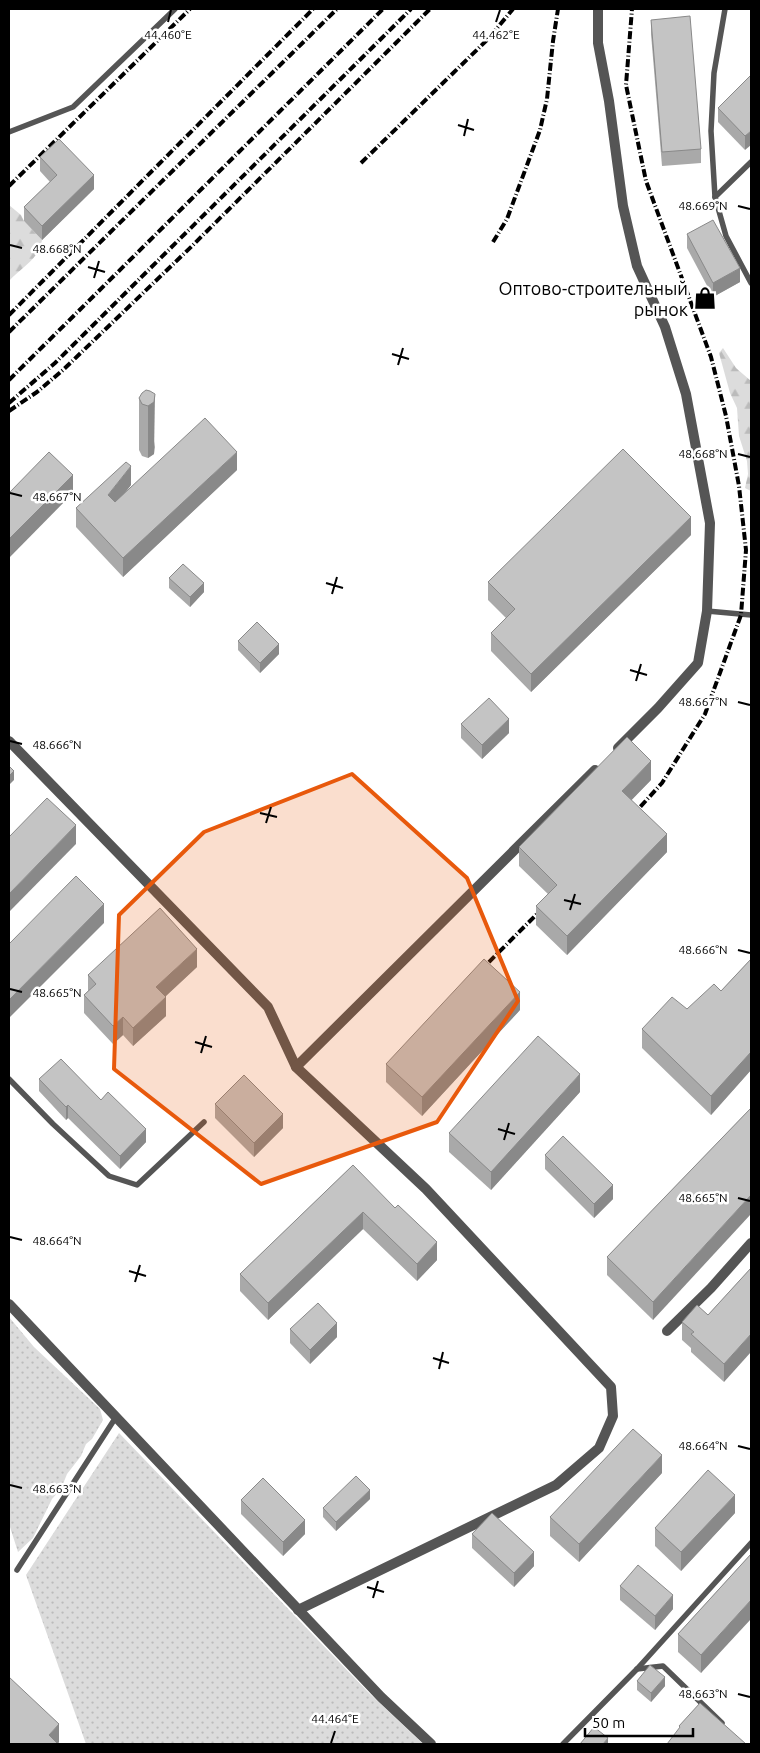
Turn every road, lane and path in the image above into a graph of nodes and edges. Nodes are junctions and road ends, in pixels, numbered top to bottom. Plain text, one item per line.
1 (175, 9) edge
2 (598, 9) edge
3 (726, 9) edge
4 (9, 132) edge
5 (751, 162) edge
6 (715, 197) junction
7 (751, 283) edge
8 (707, 611) junction
9 (751, 615) edge
10 (9, 741) edge
11 (296, 1067) junction
12 (9, 1079) edge
13 (204, 1122) dead end
14 (751, 1243) edge
15 (9, 1304) edge
16 (668, 1331) dead end
17 (116, 1417) junction
18 (751, 1543) edge
19 (17, 1570) dead end
20 (298, 1610) junction
21 (637, 1669) junction
22 (730, 1731) edge
23 (431, 1744) edge
24 (564, 1744) edge

1 - 4 lane
2 - 8 street
3 - 6 lane
5 - 6 lane
6 - 7 lane
8 - 9 lane
8 - 11 street
10 - 11 street
11 - 20 street
12 - 13 lane
14 - 16 street
15 - 17 street
17 - 19 lane
17 - 20 street
18 - 21 lane
20 - 23 street
21 - 22 lane
21 - 24 lane

